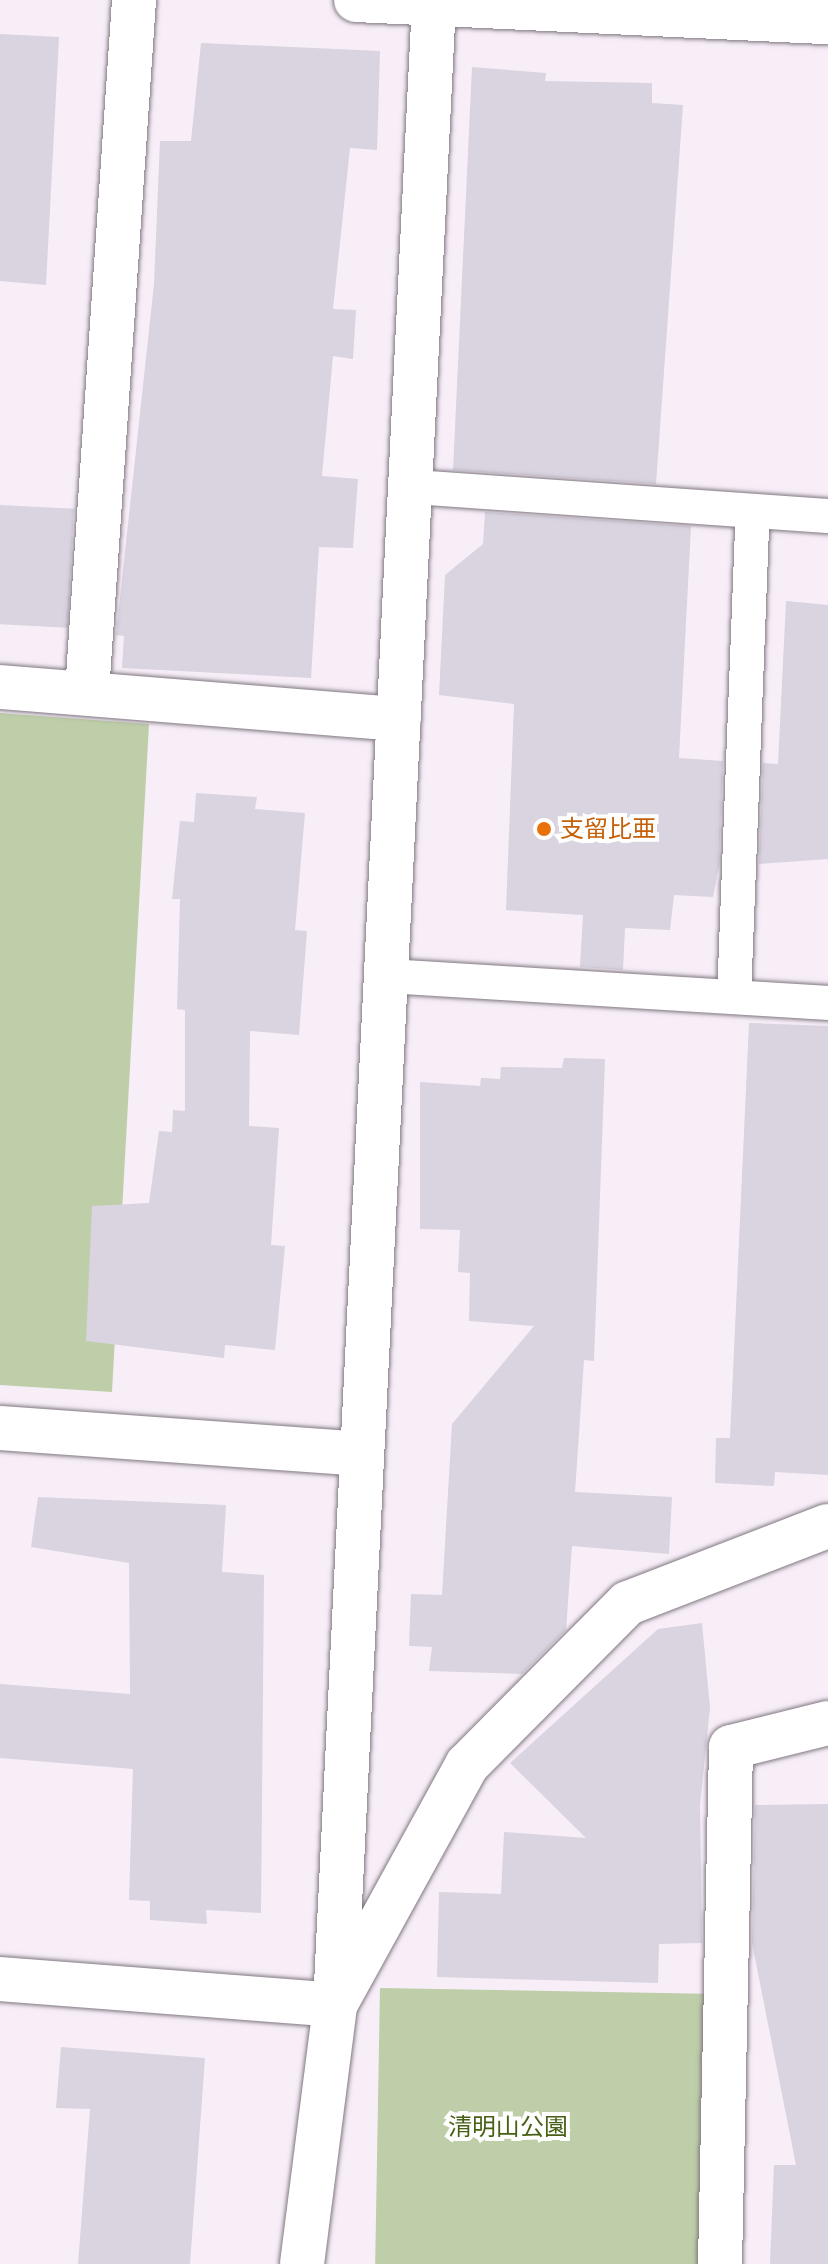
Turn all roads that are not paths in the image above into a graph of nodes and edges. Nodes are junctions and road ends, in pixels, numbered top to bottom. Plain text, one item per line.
1 (134, 0) edge
2 (356, 0) edge
3 (434, 5) junction
4 (828, 22) edge
5 (413, 487) junction
6 (753, 511) junction
7 (828, 516) edge
8 (0, 687) edge
9 (87, 692) junction
10 (399, 719) junction
11 (388, 976) junction
12 (734, 997) junction
13 (828, 1003) edge
14 (0, 1428) edge
15 (359, 1454) junction
16 (828, 1526) edge
17 (828, 1723) edge
18 (0, 1979) edge
19 (335, 2005) junction
20 (302, 2264) edge
21 (720, 2264) edge

1 - 9 street
2 - 3 street
3 - 4 street
3 - 5 street
5 - 6 lane
5 - 10 street
6 - 7 lane
6 - 12 lane
8 - 9 street
9 - 10 street
10 - 11 street
11 - 12 lane
11 - 15 street
12 - 13 lane
14 - 15 street
15 - 19 street
16 - 19 street
17 - 21 street
18 - 19 street
19 - 20 street

